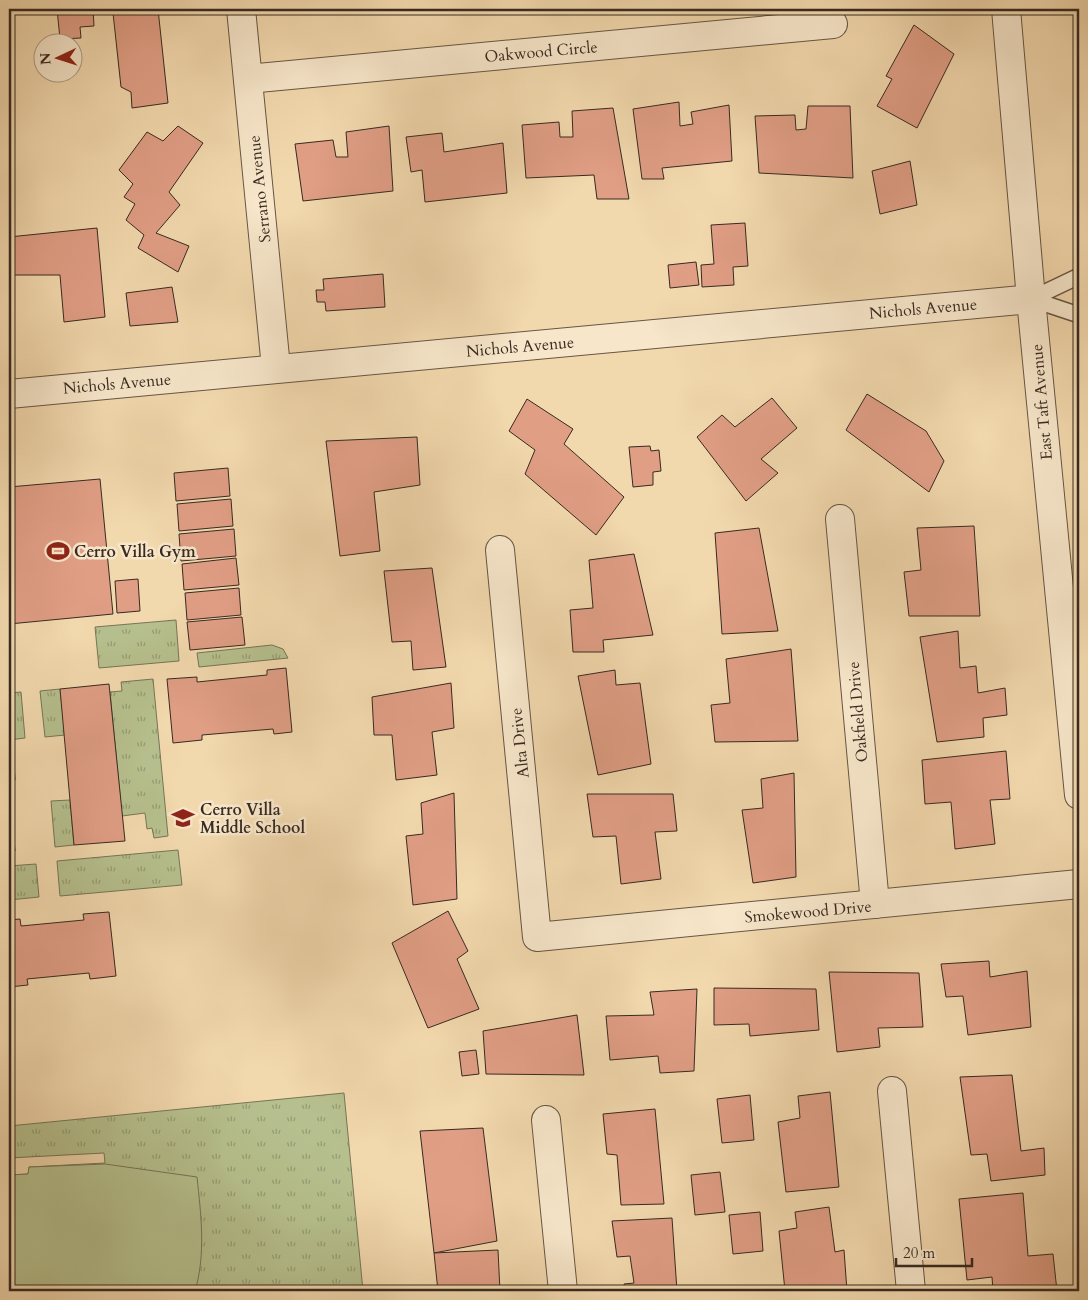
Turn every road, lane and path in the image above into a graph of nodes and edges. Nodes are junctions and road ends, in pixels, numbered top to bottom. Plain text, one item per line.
1 (241, 9) edge
2 (1006, 9) edge
3 (833, 24) dead end
4 (248, 78) junction
5 (1079, 277) edge
6 (1031, 299) junction
7 (1079, 315) edge
8 (276, 368) junction
9 (9, 394) edge
10 (840, 519) dead end
11 (500, 550) dead end
12 (1079, 795) edge
13 (1079, 884) edge
14 (875, 904) junction
15 (538, 936) joint
16 (892, 1091) dead end
17 (546, 1120) dead end
18 (563, 1291) edge
19 (911, 1291) edge

1 - 4 street, Serrano Avenue
2 - 6 street, East Taft Avenue
3 - 4 street, Oakwood Circle
4 - 8 street, Serrano Avenue
5 - 6 lane
6 - 7 lane
6 - 8 street, Nichols Avenue
6 - 12 street, East Taft Avenue
8 - 9 street, Nichols Avenue
10 - 14 street, Oakfield Drive
11 - 15 street, Alta Drive
13 - 14 street, Smokewood Drive
14 - 15 street, Smokewood Drive
16 - 19 street
17 - 18 street

